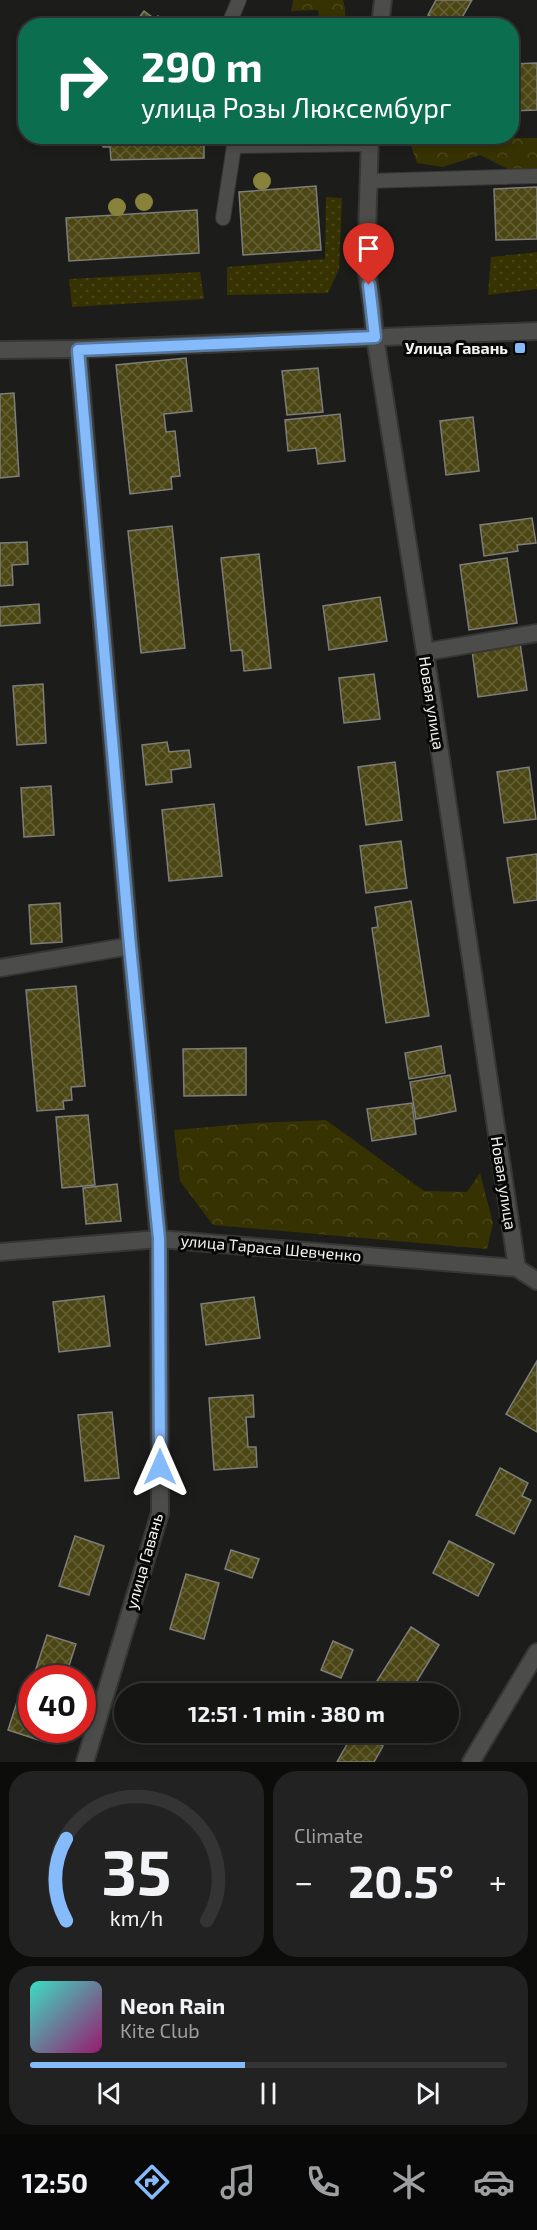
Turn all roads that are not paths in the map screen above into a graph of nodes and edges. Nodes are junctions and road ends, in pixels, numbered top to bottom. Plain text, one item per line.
1 (238, 0) edge
2 (382, 0) edge
3 (231, 18) edge
4 (381, 18) edge
5 (234, 144) edge
6 (369, 144) edge
7 (537, 176) edge
8 (368, 181) junction
9 (223, 218) dead end
10 (537, 331) edge
11 (375, 337) junction
12 (0, 350) edge
13 (78, 350) junction
14 (537, 633) edge
15 (425, 652) junction
16 (130, 946) junction
17 (0, 968) edge
18 (159, 1239) junction
19 (0, 1252) edge
20 (517, 1268) junction
21 (537, 1281) edge
22 (537, 1652) edge
23 (86, 1762) edge
24 (471, 1762) edge

1 - 3 lane
2 - 4 street
5 - 9 lane
6 - 8 street, Новая улица
7 - 8 lane
8 - 11 street, Новая улица
10 - 11 street
11 - 13 street
11 - 15 street, Новая улица
12 - 13 street
13 - 16 street, улица Гавань
14 - 15 street
15 - 20 street, Новая улица
16 - 17 street
16 - 18 street, улица Гавань
18 - 19 street, улица Тараса Шевченко
18 - 20 street, улица Тараса Шевченко
18 - 23 street, улица Гавань
20 - 21 street, улица Тараса Шевченко
22 - 24 street

